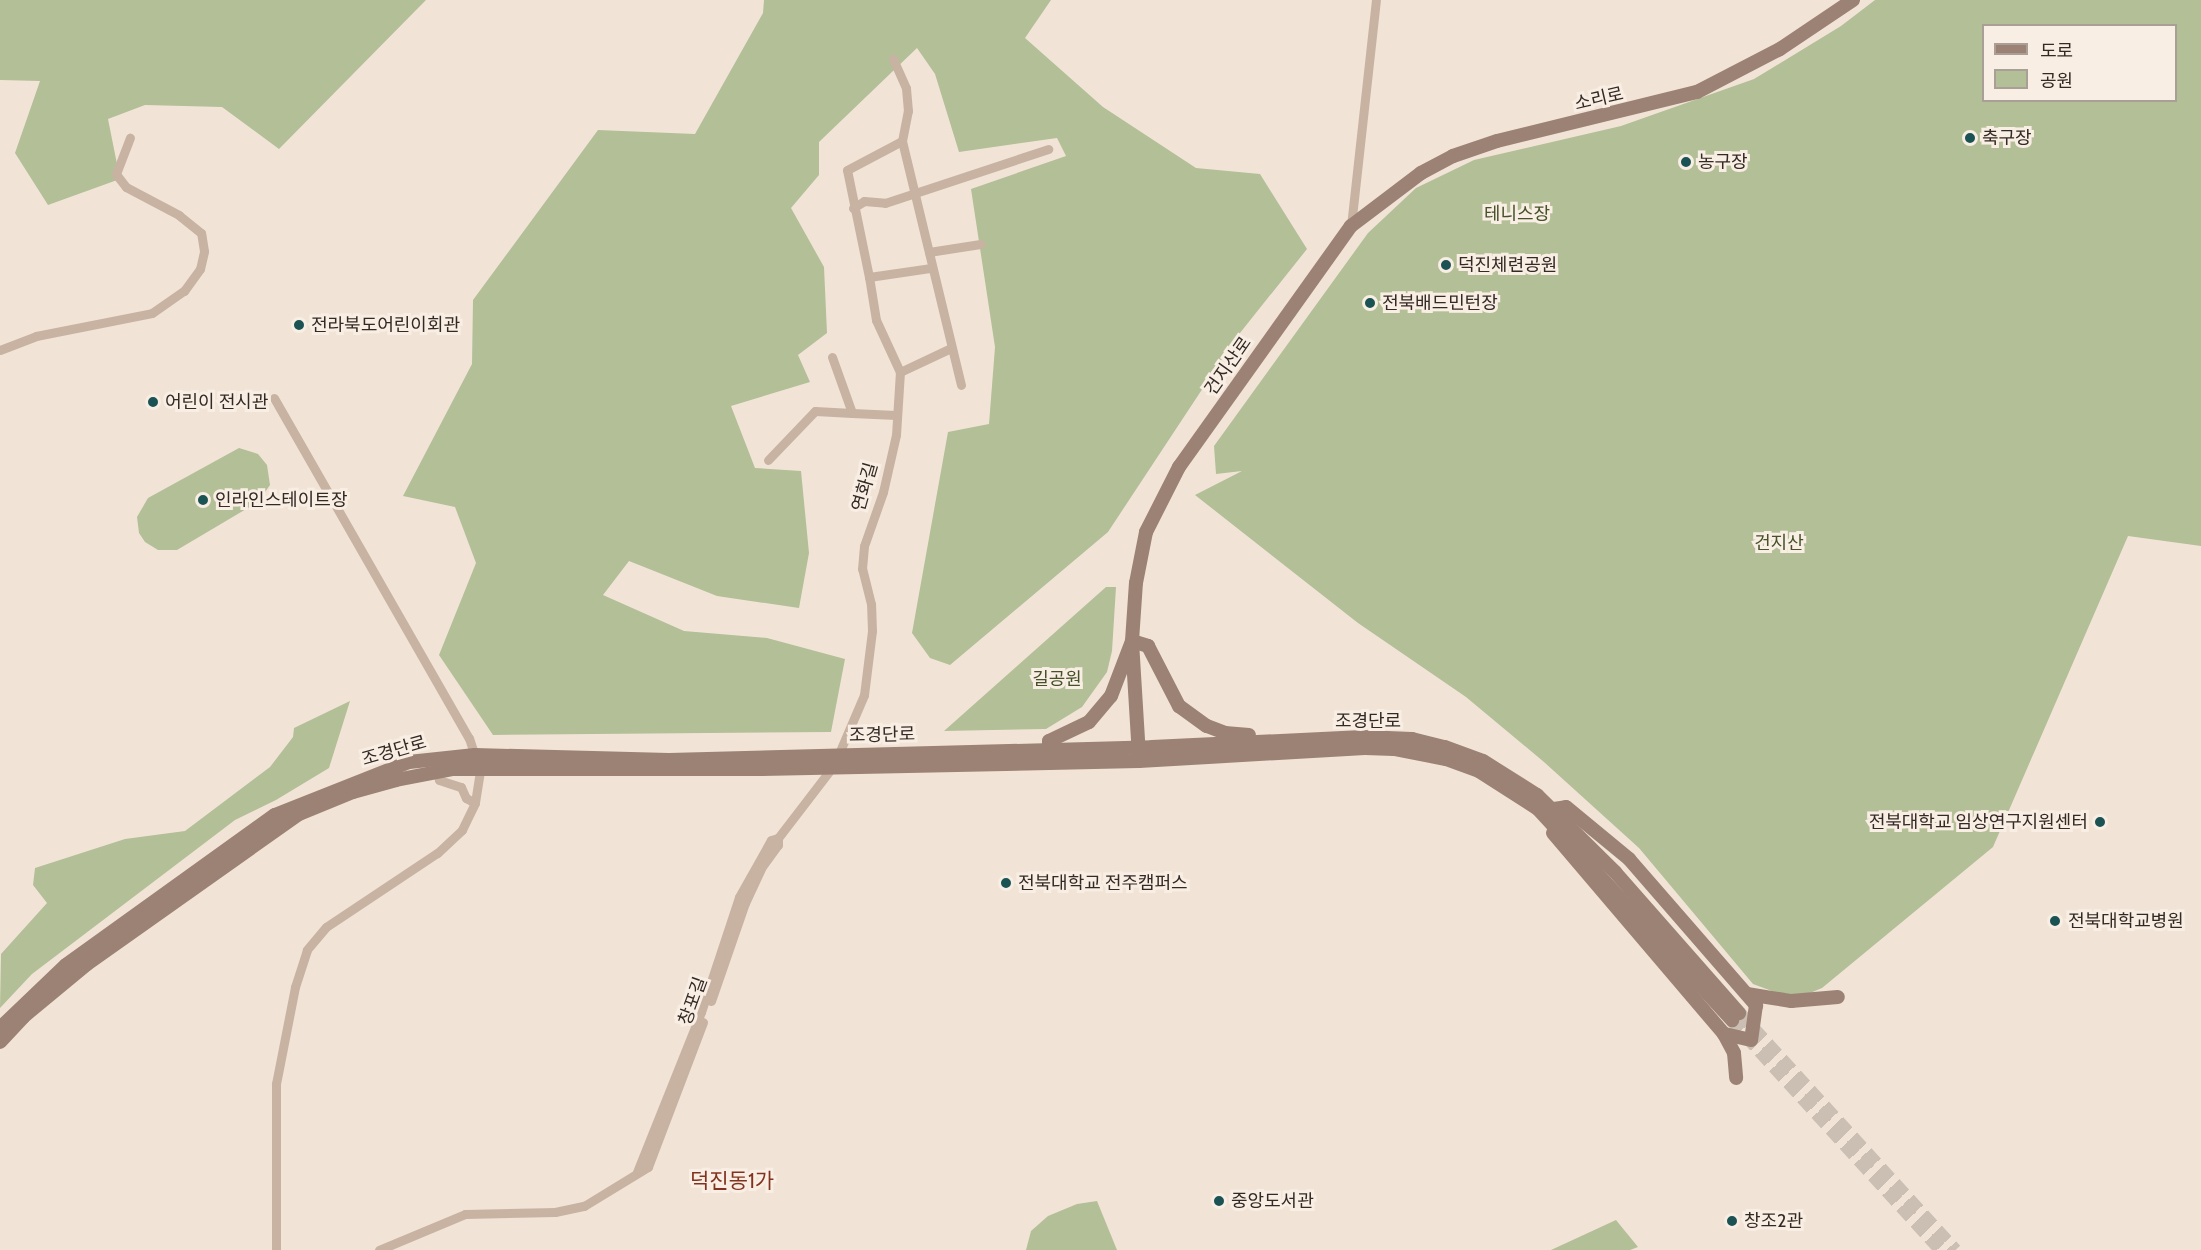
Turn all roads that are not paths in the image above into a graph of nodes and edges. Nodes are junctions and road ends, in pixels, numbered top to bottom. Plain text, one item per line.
1 (1376, 0) edge
2 (1853, 0) edge
3 (893, 59) dead end
4 (130, 138) dead end
5 (902, 141) junction
6 (1048, 149) dead end
7 (914, 192) junction
8 (853, 208) junction
9 (1351, 226) junction
10 (980, 244) dead end
11 (929, 252) junction
12 (931, 268) junction
13 (869, 277) junction
14 (951, 348) junction
15 (0, 350) edge
16 (832, 357) dead end
17 (900, 372) junction
18 (961, 385) dead end
19 (274, 398) dead end
20 (852, 413) junction
21 (896, 415) junction
22 (768, 460) dead end
23 (1132, 641) junction
24 (1281, 740) junction
25 (1049, 749) junction
26 (1139, 754) junction
27 (475, 755) junction
28 (837, 759) junction
29 (480, 771) junction
30 (437, 772) junction
31 (475, 803) junction
32 (1548, 811) junction
33 (1748, 994) junction
34 (1838, 997) dead end
35 (1735, 1017) tunnel mouth
36 (0, 1028) edge
37 (1724, 1034) junction
38 (0, 1042) edge
39 (1736, 1078) dead end
40 (276, 1250) edge
41 (379, 1250) edge

1 - 9 street, 건지산로
2 - 9 street, 소리로
3 - 5 street
4 - 15 street
5 - 7 street
5 - 8 street
6 - 7 street
7 - 8 street
7 - 11 street
8 - 13 street
9 - 23 street, 건지산로
10 - 11 street
11 - 12 street
12 - 13 street
12 - 14 street
13 - 17 street
14 - 17 street
14 - 18 street
16 - 20 street
17 - 21 street, 연화길
19 - 27 street
20 - 21 street
20 - 22 street
21 - 28 street, 연화길
23 - 24 street
23 - 25 street
23 - 26 street, 건지산로
24 - 26 street, 조경단로
24 - 32 street, 조경단로
25 - 26 street, 조경단로
25 - 28 street, 조경단로
26 - 28 street, 조경단로
26 - 32 street, 조경단로
27 - 28 street, 조경단로
27 - 29 street
27 - 36 street, 조경단로
28 - 29 street, 조경단로
28 - 41 street, 창포길
29 - 30 street, 조경단로
29 - 31 street
30 - 31 street
30 - 38 street, 조경단로
31 - 40 street
32 - 33 street
32 - 35 street, 조경단로
32 - 37 street
33 - 34 street
33 - 37 street
37 - 39 street

